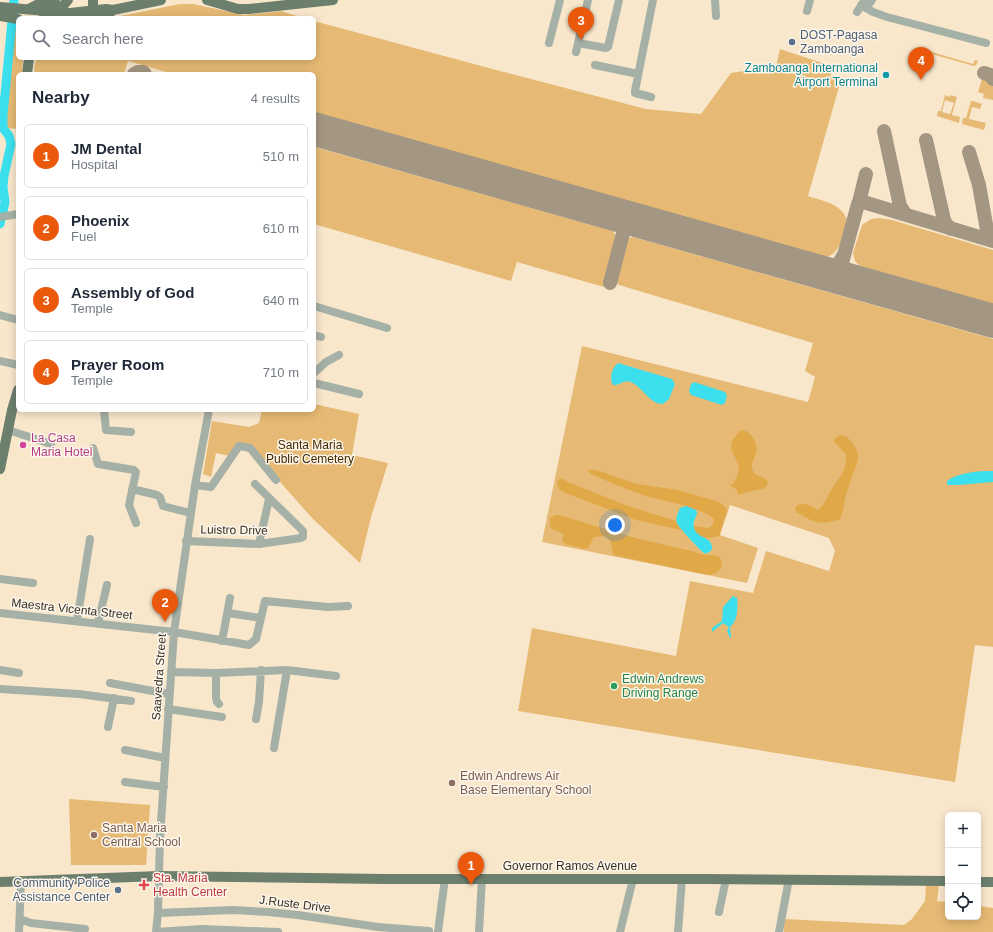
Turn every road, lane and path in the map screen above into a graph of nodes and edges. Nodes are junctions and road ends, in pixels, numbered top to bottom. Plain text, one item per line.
1 (46, 0) edge
2 (55, 0) edge
3 (68, 0) edge
4 (161, 0) edge
5 (207, 0) edge
6 (333, 0) edge
7 (560, 0) edge
8 (588, 0) edge
9 (619, 0) edge
10 (653, 0) edge
11 (715, 0) edge
12 (810, 0) edge
13 (872, 0) edge
14 (300, 2) edge
15 (280, 3) edge
16 (862, 6) edge
17 (93, 9) edge
18 (807, 11) dead end
19 (13, 14) edge
20 (50, 15) edge
21 (716, 16) dead end
22 (550, 43) dead end
23 (578, 43) junction
24 (986, 44) dead end
25 (576, 52) dead end
26 (29, 60) edge
27 (595, 65) dead end
28 (27, 72) edge
29 (638, 74) junction
30 (651, 97) dead end
31 (16, 214) edge
32 (0, 217) edge
33 (316, 307) edge
34 (0, 315) edge
35 (16, 319) edge
36 (387, 328) dead end
37 (340, 355) dead end
38 (0, 362) edge
39 (16, 365) edge
40 (316, 371) edge
41 (316, 383) edge
42 (359, 394) dead end
43 (16, 396) edge
44 (104, 412) edge
45 (209, 412) edge
46 (6, 427) edge
47 (131, 432) dead end
48 (51, 444) dead end
49 (93, 448) dead end
50 (2, 450) edge
51 (0, 469) edge
52 (276, 480) dead end
53 (255, 484) dead end
54 (195, 485) junction
55 (132, 489) junction
56 (269, 499) junction
57 (190, 513) junction
58 (136, 523) dead end
59 (90, 539) dead end
60 (186, 541) junction
61 (259, 544) junction
62 (0, 579) edge
63 (33, 582) dead end
64 (107, 585) dead end
65 (230, 598) dead end
66 (348, 606) dead end
67 (228, 613) junction
68 (0, 614) edge
69 (261, 618) junction
70 (77, 621) junction
71 (98, 623) junction
72 (174, 632) junction
73 (222, 641) junction
74 (0, 670) edge
75 (262, 670) junction
76 (287, 670) junction
77 (171, 672) junction
78 (18, 673) dead end
79 (216, 673) junction
80 (336, 676) dead end
81 (110, 683) dead end
82 (0, 690) edge
83 (169, 694) junction
84 (114, 698) junction
85 (131, 701) dead end
86 (220, 704) dead end
87 (168, 709) junction
88 (222, 717) dead end
89 (256, 719) dead end
90 (108, 727) dead end
91 (274, 748) dead end
92 (125, 750) dead end
93 (165, 758) junction
94 (125, 782) dead end
95 (164, 787) junction
96 (159, 876) junction
97 (445, 878) junction
98 (482, 878) junction
99 (633, 879) junction
100 (682, 879) junction
101 (726, 879) junction
102 (789, 879) junction
103 (21, 881) junction
104 (945, 881) edge
105 (0, 882) edge
106 (981, 882) edge
107 (993, 882) edge
108 (719, 912) dead end
109 (158, 913) junction
110 (20, 919) junction
111 (85, 929) dead end
112 (429, 931) edge
113 (19, 932) edge
114 (156, 932) edge
115 (278, 932) edge
116 (438, 932) edge
117 (479, 932) edge
118 (620, 932) edge
119 (678, 932) edge
120 (779, 932) edge

1 - 19 main road
2 - 20 main road
3 - 20 main road
4 - 17 main road
5 - 15 main road
6 - 14 main road
7 - 22 street
8 - 23 street
9 - 23 street
10 - 29 street
11 - 21 street
12 - 18 street
13 - 16 street
14 - 15 main road
16 - 24 street
17 - 20 main road
19 - 20 main road
23 - 25 street
26 - 28 main road
27 - 29 street
29 - 30 street
31 - 32 street
33 - 36 street
34 - 35 street
37 - 40 street
38 - 39 street
41 - 42 street
43 - 46 main road
44 - 47 street
45 - 54 street, Saavedra Street
46 - 48 street
46 - 50 main road
49 - 55 street
50 - 51 main road
52 - 54 street
53 - 56 street, Luistro Drive
54 - 57 street, Saavedra Street
55 - 57 street
55 - 58 street
56 - 61 street
56 - 61 street, Luistro Drive
57 - 60 street, Saavedra Street
59 - 70 street
60 - 61 street, Luistro Drive
60 - 72 street, Saavedra Street
62 - 63 street
64 - 71 street
65 - 67 street
66 - 69 street, Maestra Vicenta Street
67 - 69 street
67 - 73 street
68 - 70 street, Maestra Vicenta Street
69 - 73 street, Maestra Vicenta Street
70 - 71 street, Maestra Vicenta Street
71 - 72 street, Maestra Vicenta Street
72 - 73 street, Maestra Vicenta Street
72 - 77 street, Saavedra Street
74 - 78 street
75 - 76 street
75 - 79 street
75 - 89 street
76 - 80 street
76 - 91 street
77 - 79 street
77 - 83 street, Saavedra Street
79 - 86 street
81 - 83 street
82 - 84 street
83 - 87 street, Saavedra Street
84 - 85 street
84 - 90 street
87 - 88 street
87 - 93 street, Saavedra Street
92 - 93 street
93 - 95 street, Saavedra Street
94 - 95 street
95 - 96 street, Saavedra Street
96 - 97 main road, Governor Ramos Avenue
96 - 103 main road, Governor Ramos Avenue
96 - 109 street, Saavedra Street
97 - 98 main road, Governor Ramos Avenue
97 - 116 street
98 - 99 main road, Governor Ramos Avenue
98 - 117 street
99 - 100 main road, Governor Ramos Avenue
99 - 118 street
100 - 101 main road, Governor Ramos Avenue
100 - 119 street
101 - 102 main road, Governor Ramos Avenue
101 - 108 street
102 - 104 main road, Governor Ramos Avenue
102 - 120 street
103 - 105 main road, Governor Ramos Avenue
103 - 110 street
106 - 107 main road
109 - 112 street, J.Ruste Drive
109 - 114 street, Saavedra Street
110 - 111 street
110 - 113 street
114 - 115 street

